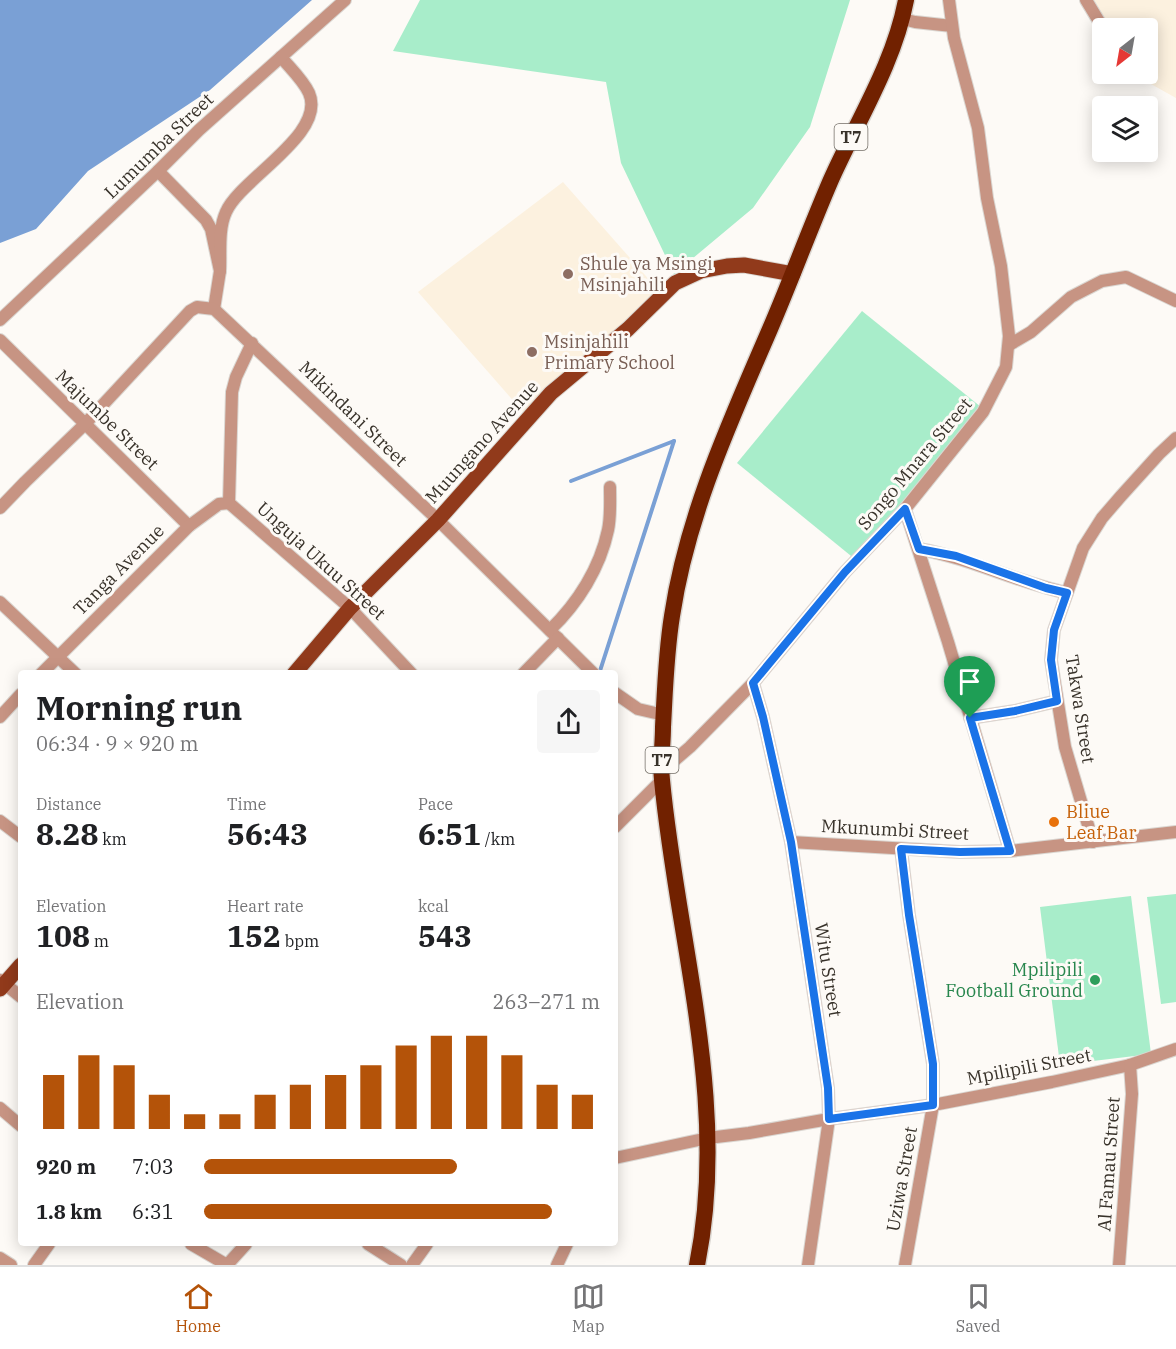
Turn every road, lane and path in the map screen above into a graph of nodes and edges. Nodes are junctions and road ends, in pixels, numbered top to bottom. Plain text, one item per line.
1 (345, 0) edge
2 (906, 0) edge
3 (949, 0) edge
4 (1086, 0) edge
5 (1097, 18) edge
6 (903, 19) junction
7 (952, 26) junction
8 (281, 57) junction
9 (158, 171) junction
10 (220, 271) junction
11 (794, 274) junction
12 (1176, 301) edge
13 (214, 309) junction
14 (0, 320) edge
15 (0, 340) edge
16 (252, 343) junction
17 (1009, 345) junction
18 (85, 424) junction
19 (1176, 438) edge
20 (610, 487) dead end
21 (229, 503) junction
22 (0, 508) edge
23 (905, 509) junction
24 (438, 520) junction
25 (189, 526) junction
26 (919, 549) junction
27 (1067, 593) junction
28 (0, 602) edge
29 (350, 608) junction
30 (554, 634) junction
31 (58, 656) junction
32 (45, 670) edge
33 (72, 670) edge
34 (297, 670) edge
35 (408, 670) edge
36 (526, 670) edge
37 (590, 670) edge
38 (753, 683) junction
39 (618, 695) edge
40 (18, 697) edge
41 (1057, 701) junction
42 (664, 715) junction
43 (0, 717) edge
44 (970, 718) junction
45 (662, 776) junction
46 (0, 821) edge
47 (618, 824) edge
48 (1176, 832) edge
49 (18, 835) edge
50 (791, 842) junction
51 (1093, 842) junction
52 (901, 849) junction
53 (1010, 851) junction
54 (18, 968) edge
55 (2, 984) edge
56 (18, 995) edge
57 (1176, 1049) edge
58 (1130, 1065) junction
59 (933, 1105) junction
60 (0, 1108) edge
61 (829, 1119) junction
62 (18, 1123) edge
63 (708, 1138) junction
64 (618, 1157) edge
65 (48, 1246) edge
66 (194, 1246) edge
67 (244, 1246) edge
68 (371, 1246) edge
69 (426, 1246) edge
70 (566, 1246) edge
71 (0, 1258) edge
72 (11, 1265) edge
73 (34, 1265) edge
74 (227, 1265) edge
75 (401, 1265) edge
76 (412, 1265) edge
77 (557, 1265) edge
78 (697, 1265) edge
79 (808, 1265) edge
80 (905, 1265) edge
81 (1119, 1265) edge

1 - 8 street, Lumumba Street
2 - 6 highway, T7
3 - 7 street, Songo Mnara Street
4 - 5 street
6 - 7 street
6 - 11 highway, T7
7 - 17 street, Songo Mnara Street
8 - 9 street, Lumumba Street
8 - 10 street
9 - 10 street
9 - 14 street, Lumumba Street
10 - 13 street
11 - 24 main road, Muungano Avenue
11 - 42 highway, T7
12 - 17 street
13 - 16 street, Mikindani Street
13 - 18 street
15 - 18 street, Majumbe Street
16 - 21 street
16 - 24 street, Mikindani Street
17 - 23 street, Songo Mnara Street
18 - 22 street
18 - 25 street, Majumbe Street
19 - 27 street, Takwa Street
20 - 30 street
21 - 25 street, Tanga Avenue
21 - 29 street, Unguja Ukuu Street
23 - 26 street
23 - 38 street, Songo Mnara Street
24 - 29 main road, Muungano Avenue
24 - 30 street, Mikindani Street
25 - 31 street, Tanga Avenue
26 - 27 street
26 - 44 street
27 - 41 street, Takwa Street
28 - 31 street
29 - 34 main road, Muungano Avenue
29 - 35 street, Unguja Ukuu Street
30 - 36 street
30 - 37 street, Mikindani Street
31 - 32 street, Tanga Avenue
31 - 33 street
38 - 45 street, Songo Mnara Street
38 - 50 street, Witu Street
39 - 42 street
40 - 43 street
41 - 44 street
41 - 51 street, Takwa Street
42 - 45 highway, T7
44 - 53 street
45 - 47 street, Songo Mnara Street
45 - 63 highway, T7
46 - 49 street
48 - 51 street, Mkunumbi Street
50 - 52 street, Mkunumbi Street
50 - 61 street, Witu Street
51 - 53 street, Mkunumbi Street
52 - 53 street, Mkunumbi Street
52 - 59 street, Uziwa Street
54 - 55 main road
55 - 56 street
57 - 58 street, Mpilipili Street
58 - 59 street, Mpilipili Street
58 - 81 street, Al Famau Street
59 - 61 street, Mpilipili Street
59 - 80 street, Uziwa Street
60 - 62 street
61 - 63 street, Mpilipili Street
61 - 79 street, Witu Street
63 - 64 street, Mpilipili Street
63 - 78 highway, T7
65 - 73 street
66 - 74 street
67 - 74 street
68 - 75 street
69 - 76 street
70 - 77 street
71 - 72 street

